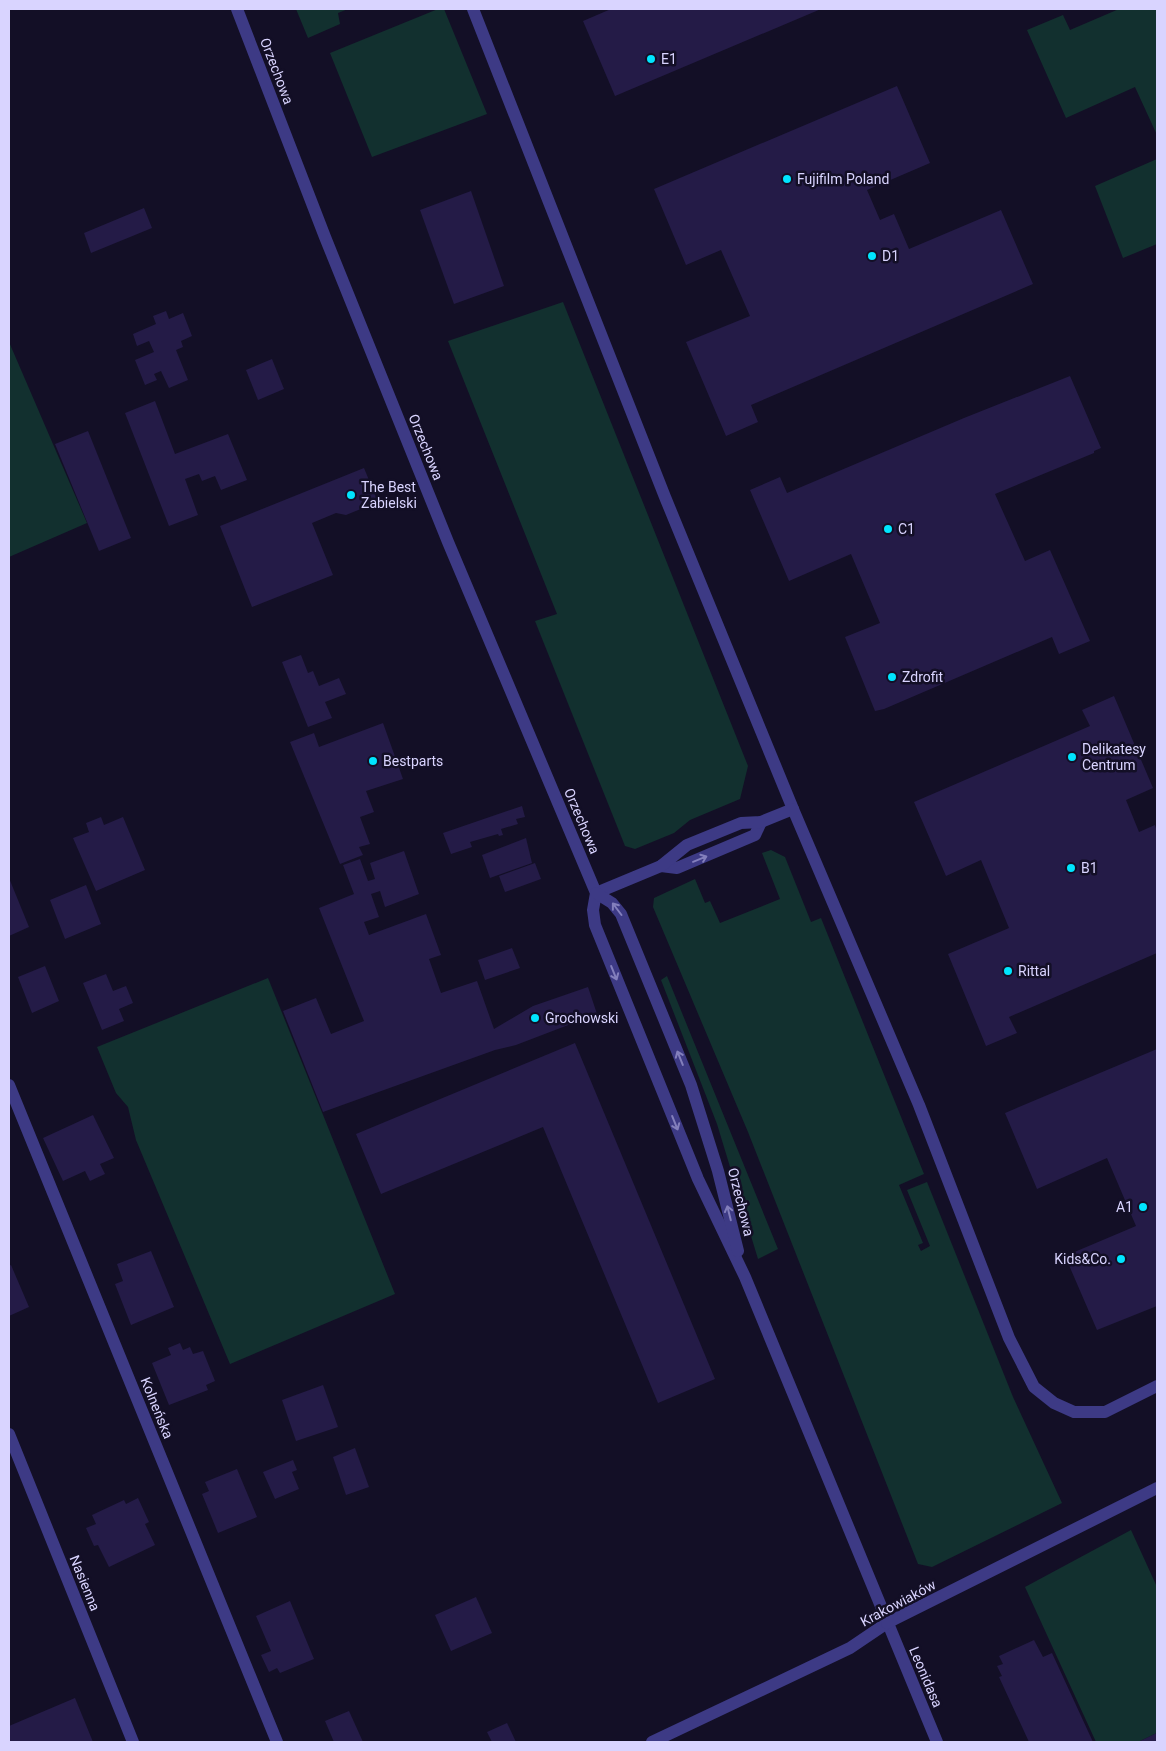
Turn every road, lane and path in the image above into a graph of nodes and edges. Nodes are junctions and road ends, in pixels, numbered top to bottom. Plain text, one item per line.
1 (237, 9) edge
2 (473, 9) edge
3 (793, 809) junction
4 (761, 822) junction
5 (661, 866) junction
6 (596, 893) junction
7 (9, 1085) edge
8 (745, 1278) junction
9 (1157, 1386) edge
10 (9, 1434) edge
11 (1157, 1488) edge
12 (887, 1623) junction
13 (133, 1742) edge
14 (277, 1742) edge
15 (652, 1742) edge
16 (937, 1742) edge

1 - 6 street, Orzechowa
2 - 3 street
3 - 4 street
3 - 9 street
4 - 5 street
5 -> 4 street
5 - 6 street
6 -> 8 street, Orzechowa
8 -> 6 street, Orzechowa
7 - 14 street, Kolneńska
8 - 12 street, Orzechowa
10 - 13 street, Nasienna
11 - 12 street, Krakowiaków
12 - 15 street, Krakowiaków
12 - 16 street, Leonidasa

